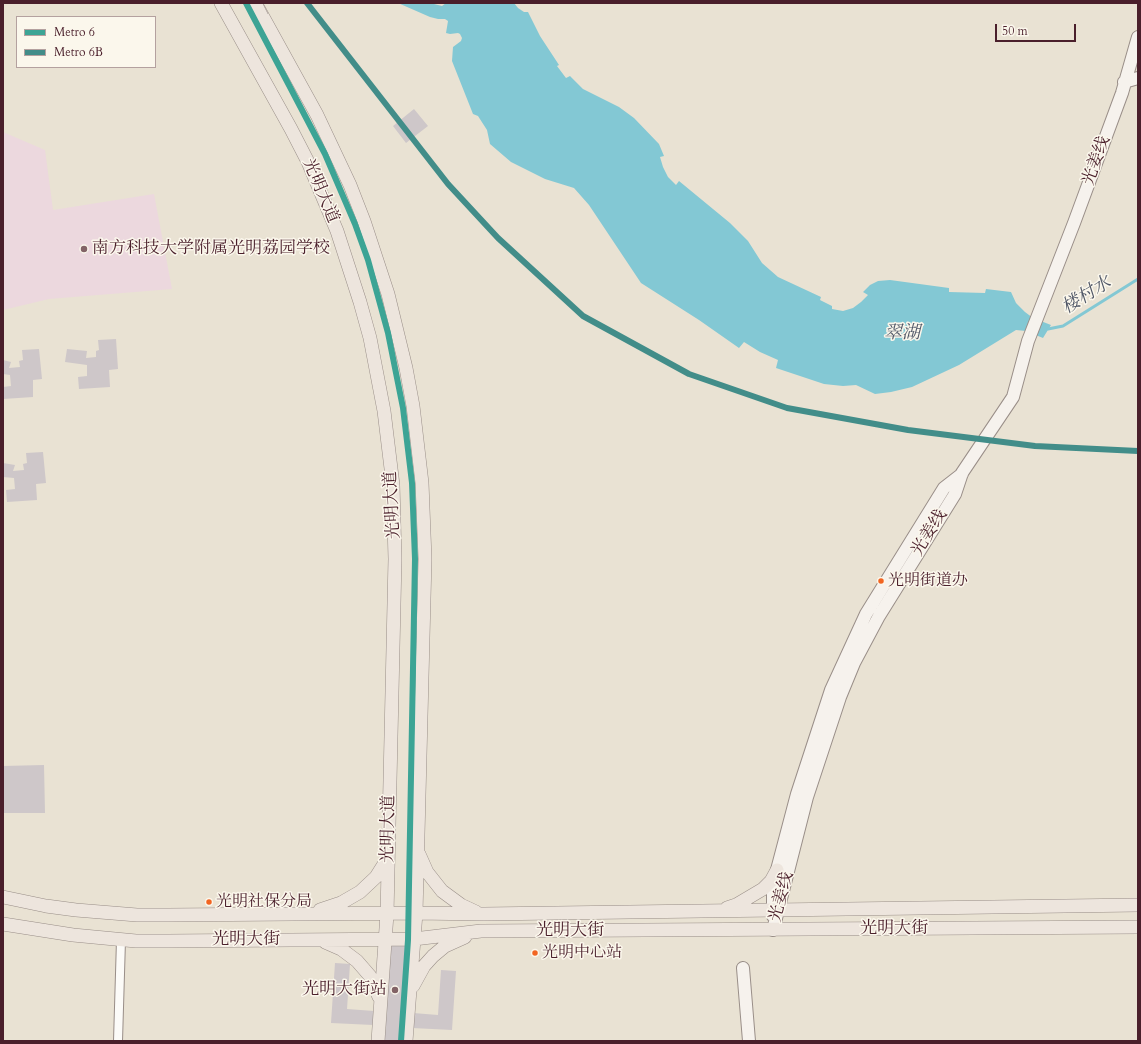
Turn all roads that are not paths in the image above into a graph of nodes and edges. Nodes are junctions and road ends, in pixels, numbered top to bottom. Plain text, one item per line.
1 (222, 3) edge
2 (255, 3) edge
3 (262, 17) dead end
4 (1138, 37) edge
5 (1138, 78) edge
6 (1124, 82) junction
7 (962, 473) junction
8 (417, 850) junction
9 (388, 858) junction
10 (777, 870) junction
11 (3, 897) edge
12 (1138, 905) edge
13 (775, 910) junction
14 (719, 911) junction
15 (416, 913) junction
16 (306, 914) junction
17 (387, 914) junction
18 (484, 914) junction
19 (3, 924) edge
20 (1138, 927) edge
21 (773, 930) junction
22 (481, 931) junction
23 (385, 939) junction
24 (414, 939) junction
25 (122, 940) junction
26 (313, 940) junction
27 (743, 968) dead end
28 (410, 994) junction
29 (380, 1003) junction
30 (118, 1041) edge
31 (378, 1041) edge
32 (406, 1041) edge
33 (749, 1041) edge

1 - 9 main road, 光明大道
2 - 3 main road, 光明大道, bridge
2 - 8 main road, 光明大道
4 - 6 street, 光姜线
5 - 6 street
6 - 7 street, 光姜线
7 - 10 street, 光姜线
7 - 13 street, 光姜线
8 - 15 main road, 光明大道
8 - 18 main road
9 - 16 main road
9 - 17 main road, 光明大道
10 - 13 street, 光姜线
10 - 14 main road
11 - 16 main road, 光明大街
12 - 13 main road, 光明大街
13 - 14 main road, 光明大街
13 - 21 street, 光姜线
14 - 18 main road, 光明大街
15 - 17 main road, 光明大街
15 - 18 main road, 光明大街
15 - 24 main road, 光明大道
16 - 17 main road, 光明大街
17 - 23 main road, 光明大道
19 - 25 main road, 光明大街
20 - 21 main road, 光明大街
21 - 22 main road, 光明大街
22 - 24 main road, 光明大街
22 - 28 main road
23 - 24 main road, 光明大街
23 - 26 main road, 光明大街
23 - 29 main road, 光明大道
24 - 28 main road, 光明大道
25 - 26 main road, 光明大街
25 - 30 street
26 - 29 main road
27 - 33 street
28 - 32 main road, 光明大道
29 - 31 main road, 光明大道

